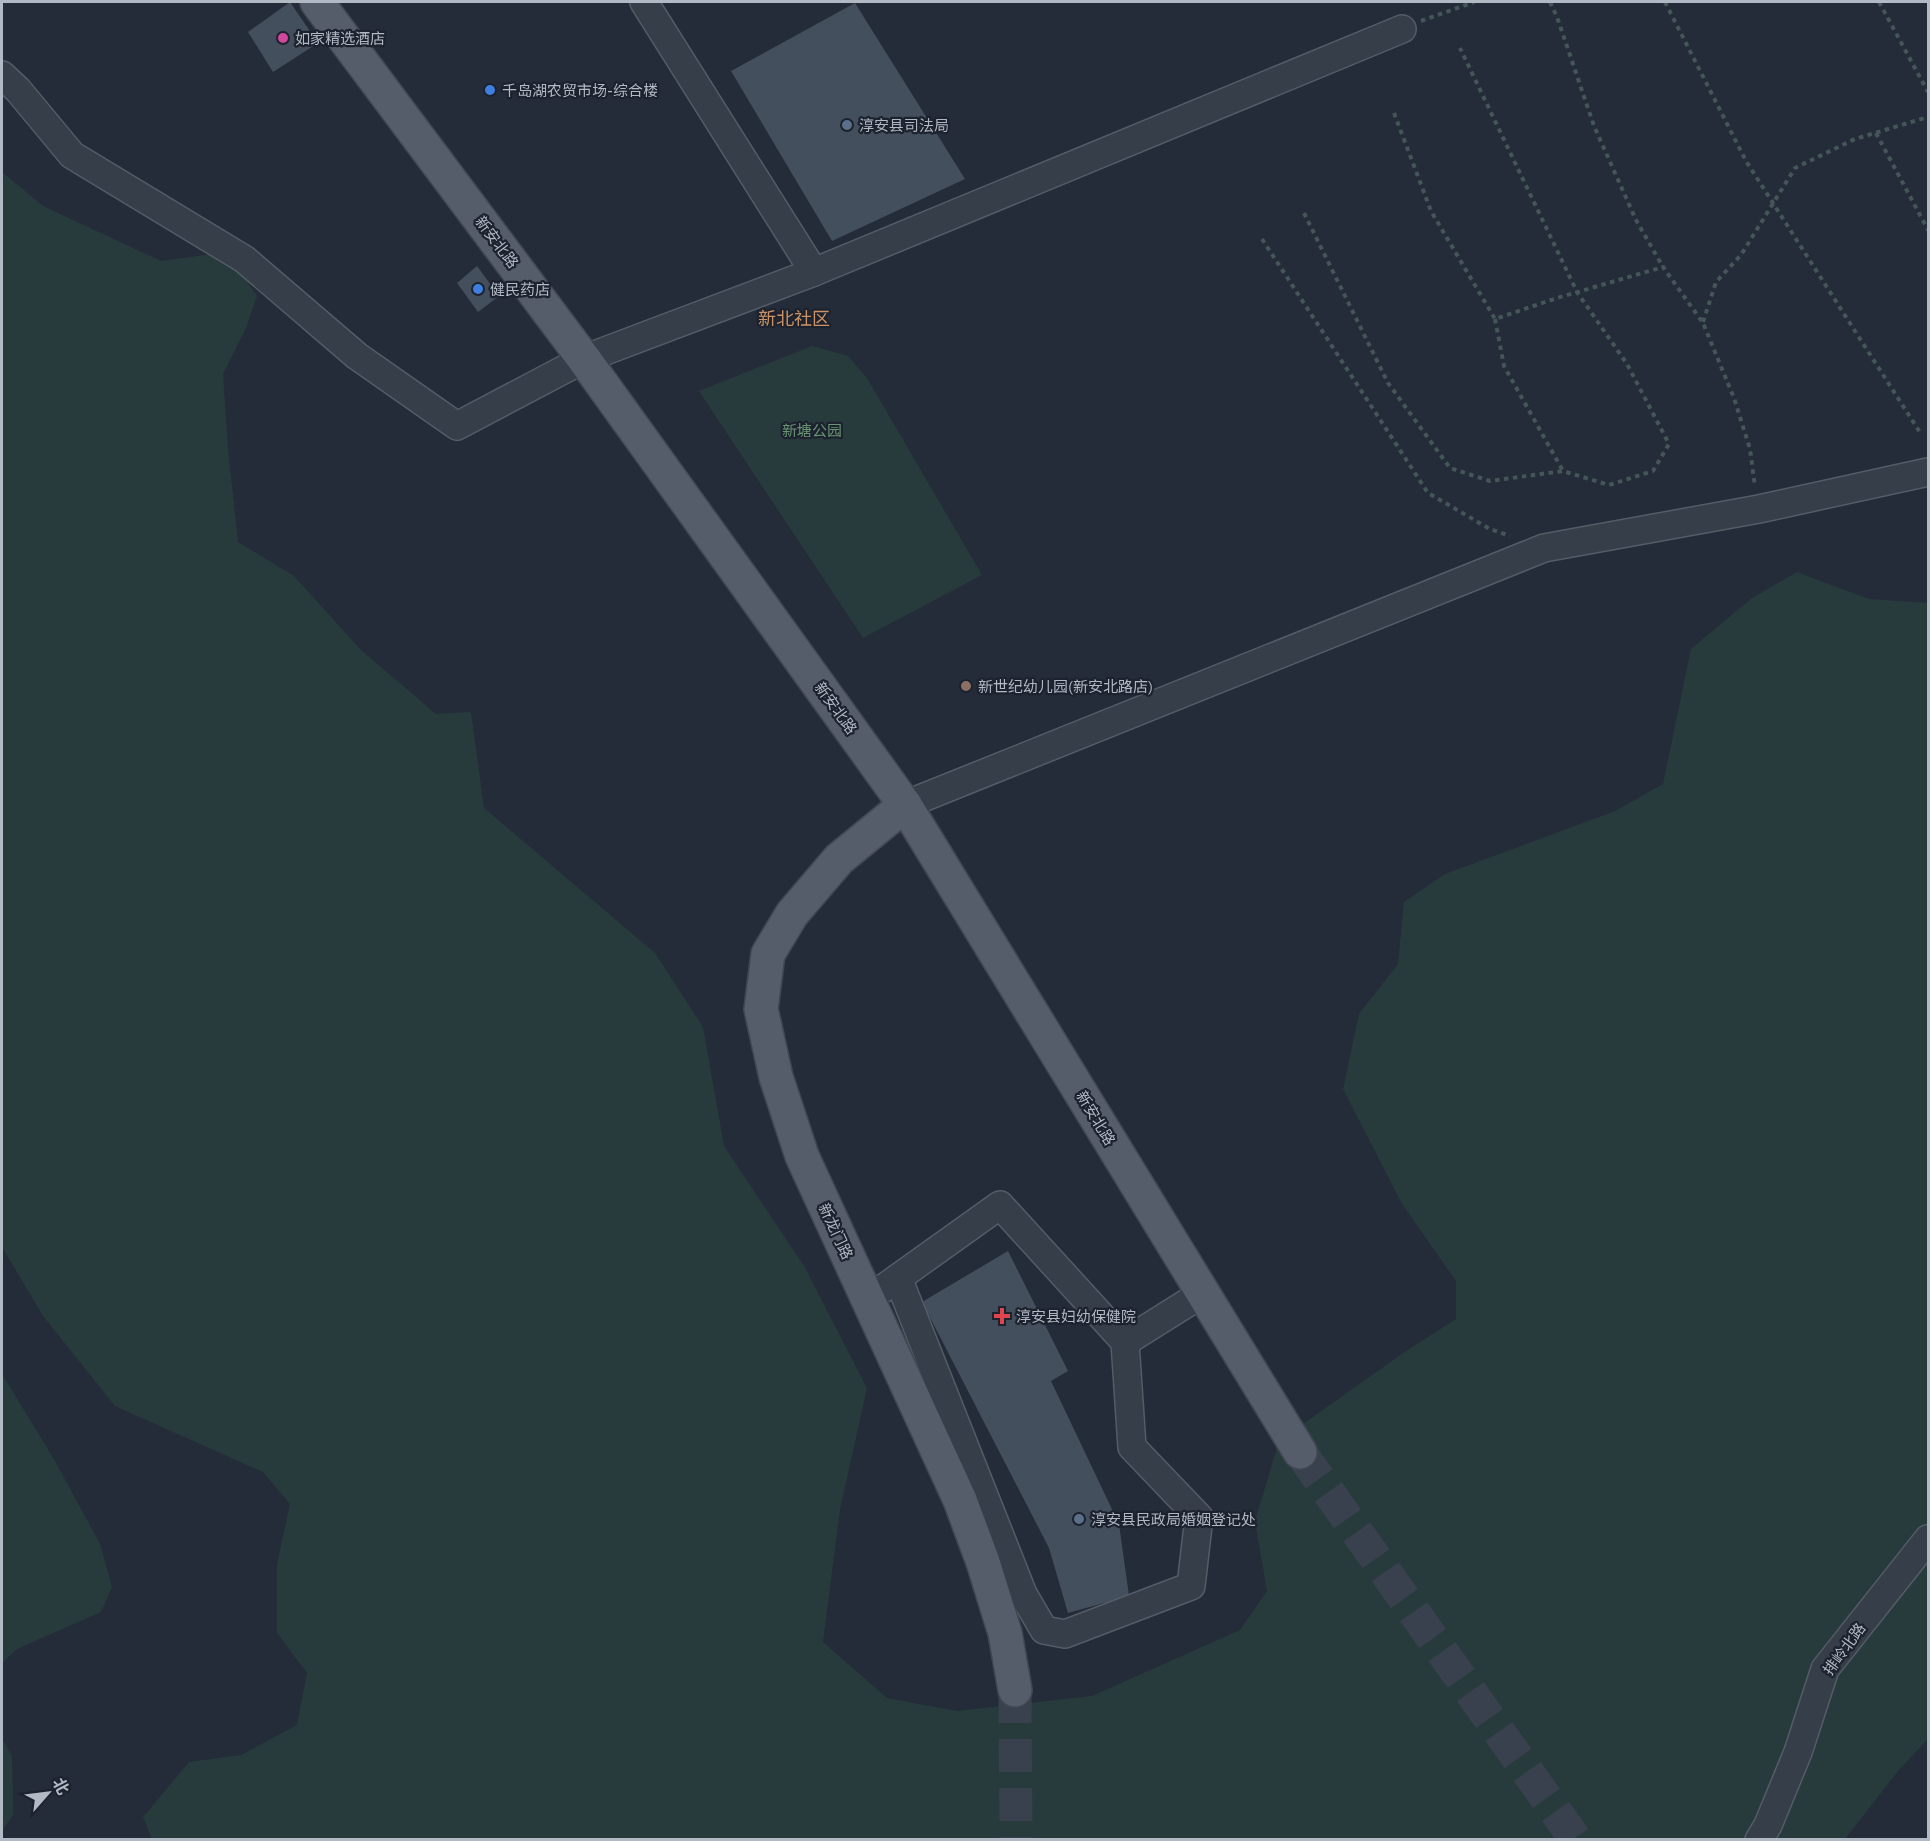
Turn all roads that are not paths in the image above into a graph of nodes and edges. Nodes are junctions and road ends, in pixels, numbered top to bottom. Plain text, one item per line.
1 (317, 2) edge
2 (644, 2) edge
3 (1402, 28) road end
4 (2, 75) edge
5 (814, 272) junction
6 (584, 359) junction
7 (1929, 472) edge
8 (905, 805) junction
9 (898, 1278) junction
10 (1203, 1293) junction
11 (867, 1300) junction
12 (1125, 1342) junction
13 (1300, 1452) tunnel mouth
14 (1929, 1539) edge
15 (1015, 1690) tunnel mouth
16 (1759, 1839) edge

1 - 6 main road, 新安北路
2 - 5 street
3 - 5 street
4 - 6 street
5 - 6 street
6 - 8 main road, 新安北路
7 - 8 street
8 - 10 main road, 新安北路
8 - 11 main road, 新龙门路
9 - 11 street
9 - 12 street
9 - 12 street
10 - 12 street
10 - 13 main road, 新安北路
11 - 15 main road, 新龙门路
14 - 16 street, 排岭北路

